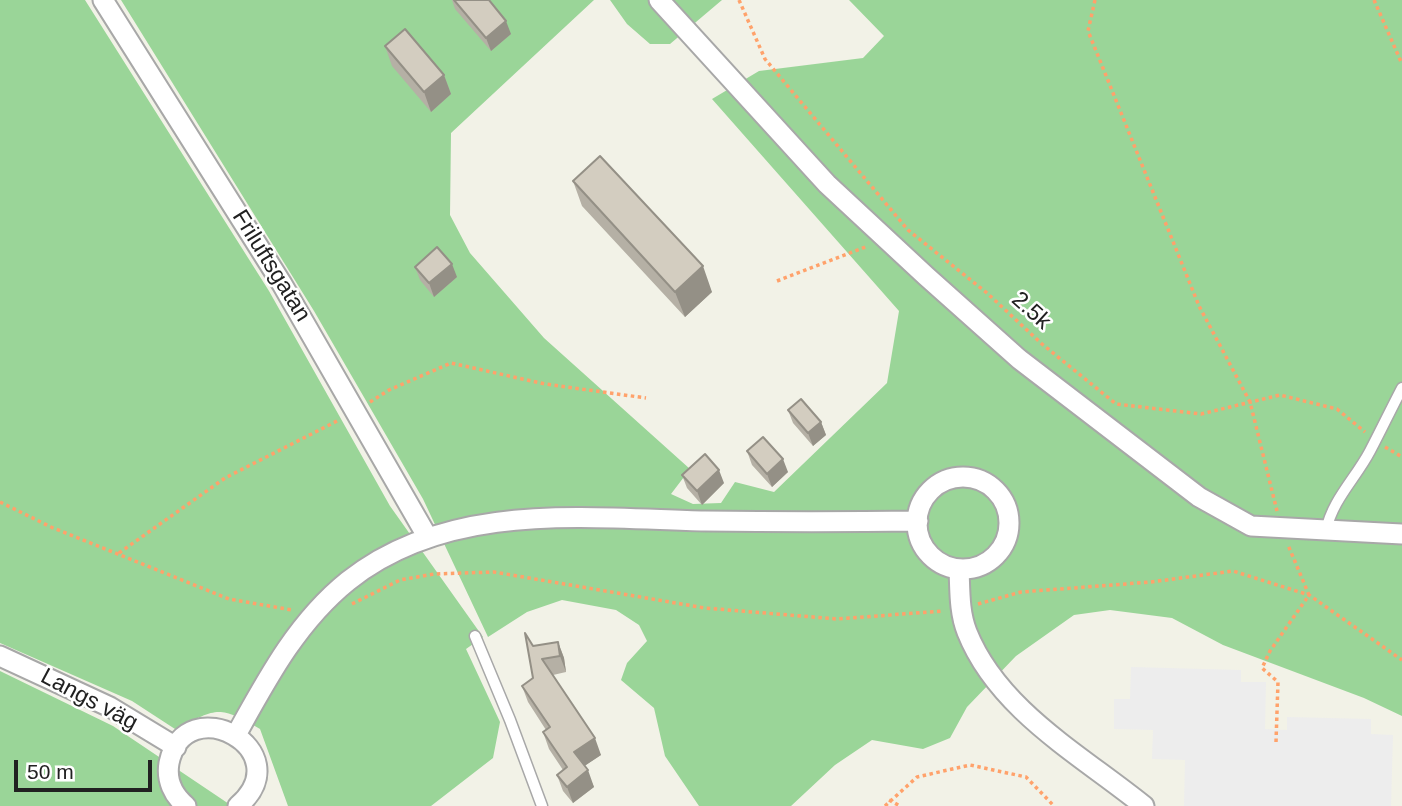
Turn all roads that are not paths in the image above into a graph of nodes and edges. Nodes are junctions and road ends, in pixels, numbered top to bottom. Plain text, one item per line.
1 (103, 0) edge
2 (659, 0) edge
3 (1402, 388) edge
4 (918, 521) junction
5 (1326, 531) junction
6 (1402, 534) edge
7 (428, 538) junction
8 (959, 569) junction
9 (475, 636) dead end
10 (0, 656) edge
11 (236, 735) junction
12 (176, 747) junction
13 (247, 804) edge
14 (186, 806) edge
15 (542, 806) edge
16 (1143, 806) edge

1 - 7 street, Friluftsgatan
2 - 5 street
3 - 5 lane
4 - 7 street
4 - 8 street
4 - 8 street
5 - 6 street
7 - 11 street
8 - 16 street
9 - 15 lane
10 - 12 street, Langs väg
11 - 12 street
11 - 13 street
12 - 14 street

